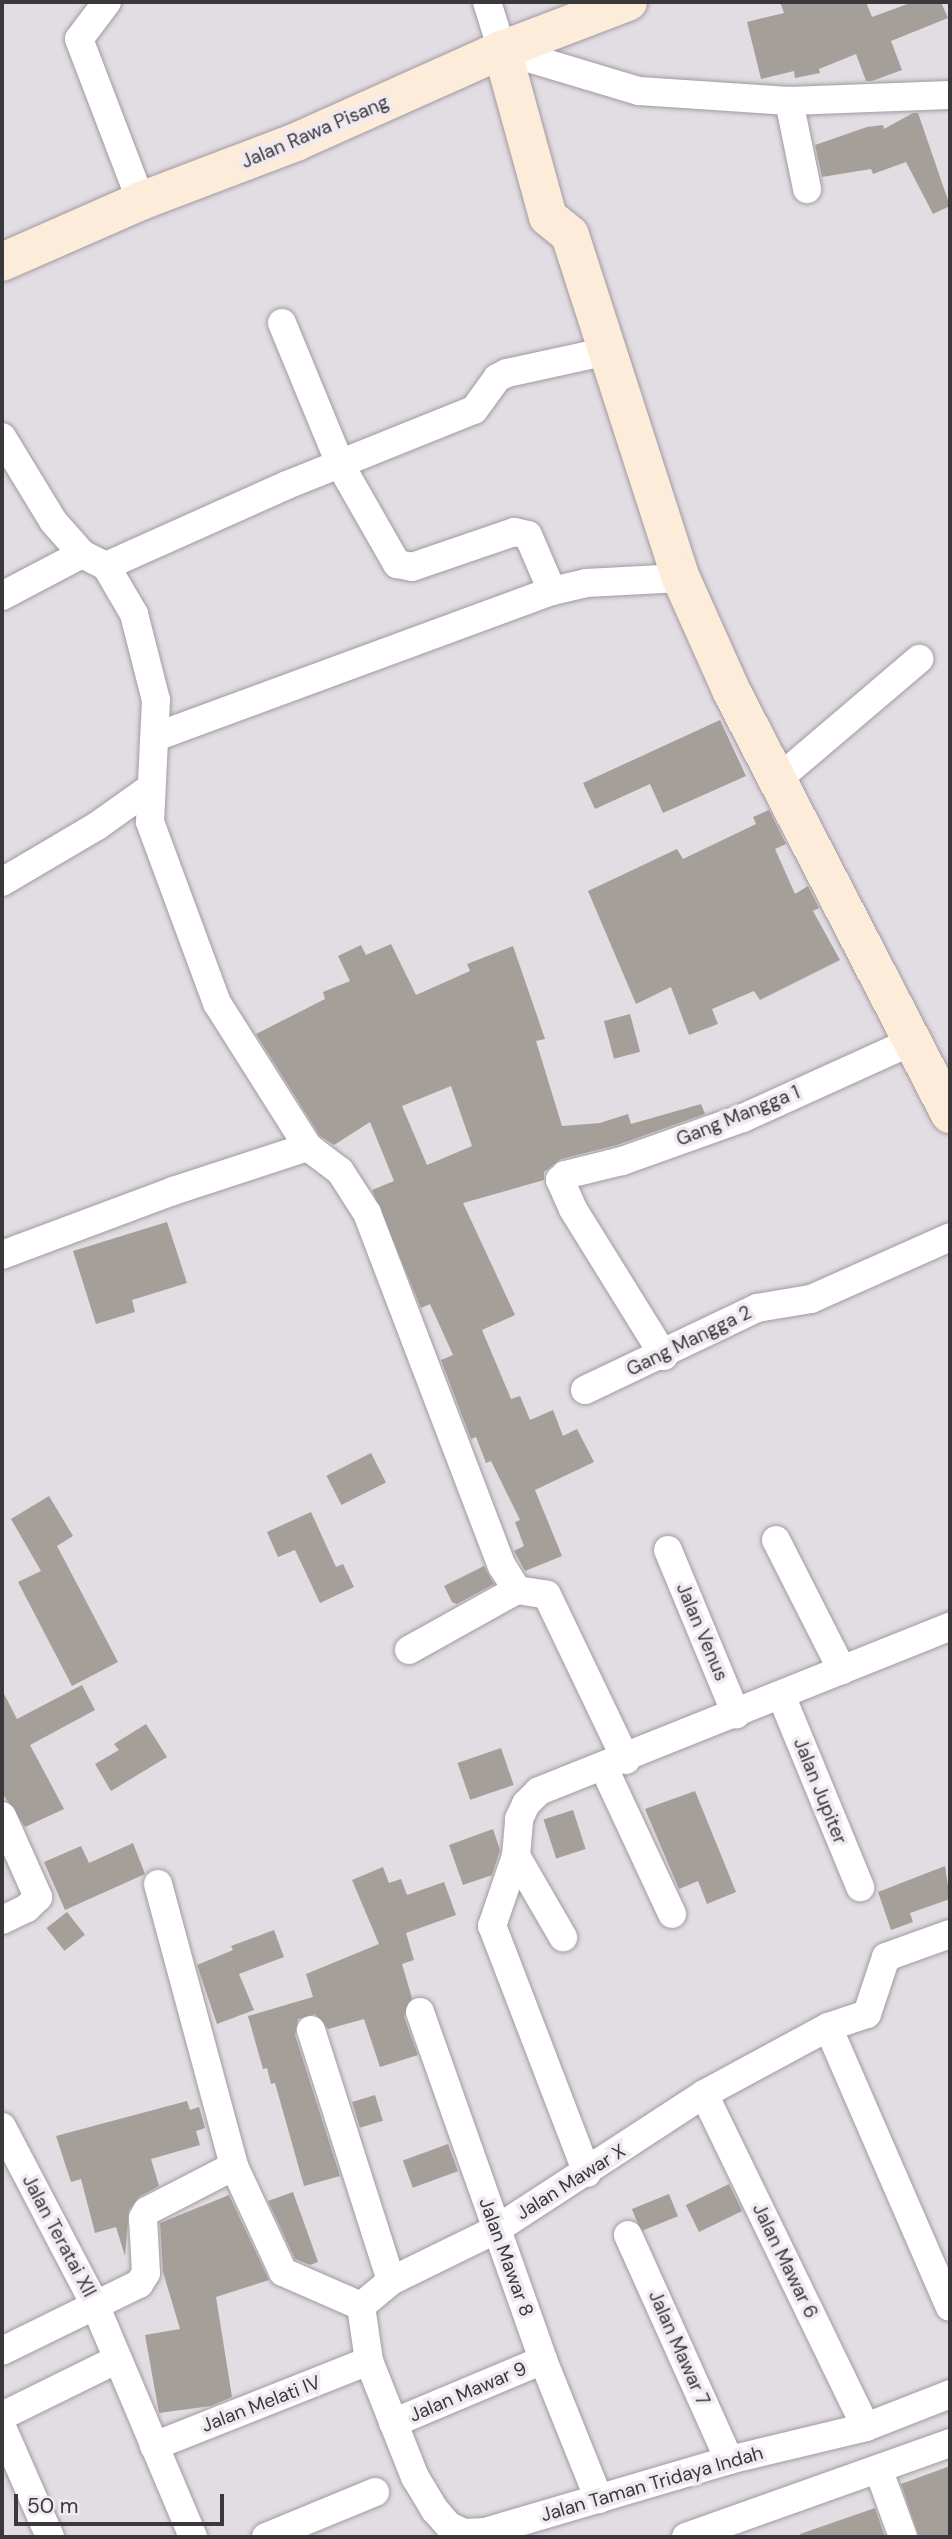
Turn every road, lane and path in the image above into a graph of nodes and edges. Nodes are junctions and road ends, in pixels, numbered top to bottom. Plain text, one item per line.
1 (107, 2) edge
2 (487, 2) edge
3 (628, 2) edge
4 (502, 50) junction
5 (950, 96) edge
6 (789, 101) junction
7 (807, 189) dead end
8 (141, 201) junction
9 (2, 262) edge
10 (282, 323) dead end
11 (608, 351) junction
12 (2, 437) edge
13 (341, 466) junction
14 (94, 560) junction
15 (681, 578) junction
16 (552, 591) junction
17 (2, 596) edge
18 (919, 659) dead end
19 (158, 736) junction
20 (777, 780) junction
21 (149, 789) junction
22 (2, 882) edge
23 (913, 1041) junction
24 (950, 1114) edge
25 (308, 1147) junction
26 (950, 1237) edge
27 (2, 1255) edge
28 (664, 1356) junction
29 (585, 1390) dead end
30 (776, 1540) dead end
31 (667, 1550) dead end
32 (517, 1590) junction
33 (950, 1627) edge
34 (409, 1650) dead end
35 (842, 1670) junction
36 (781, 1695) junction
37 (736, 1714) junction
38 (615, 1764) junction
39 (2, 1816) edge
40 (516, 1856) junction
41 (158, 1884) dead end
42 (860, 1887) dead end
43 (672, 1914) dead end
44 (11, 1916) edge
45 (950, 1934) edge
46 (563, 1937) dead end
47 (421, 2012) dead end
48 (828, 2026) junction
49 (310, 2030) dead end
50 (704, 2094) junction
51 (2, 2127) edge
52 (234, 2165) junction
53 (587, 2173) junction
54 (496, 2229) junction
55 (628, 2235) dead end
56 (391, 2281) junction
57 (361, 2306) junction
58 (96, 2307) junction
59 (950, 2307) edge
60 (2, 2351) edge
61 (118, 2358) junction
62 (543, 2360) junction
63 (369, 2361) junction
64 (950, 2394) edge
65 (2, 2416) edge
66 (393, 2423) junction
67 (2, 2427) edge
68 (866, 2427) junction
69 (950, 2443) edge
70 (154, 2446) junction
71 (729, 2460) junction
72 (879, 2471) junction
73 (375, 2492) dead end
74 (599, 2500) junction
75 (748, 2527) edge
76 (50, 2537) edge
77 (193, 2537) edge
78 (266, 2537) edge
79 (686, 2537) edge
80 (903, 2537) edge

1 - 8 street
2 - 4 street
3 - 4 street, Jalan Rawa Pisang
4 - 6 street
4 - 8 street, Jalan Rawa Pisang
4 - 11 street
5 - 6 street
6 - 7 street
8 - 9 street, Jalan Rawa Pisang
10 - 13 street
11 - 13 street
11 - 15 street
12 - 14 street
13 - 14 street
13 - 16 street
14 - 17 street
14 - 19 street
15 - 16 street
15 - 20 street
16 - 19 street
18 - 20 street
19 - 21 street
20 - 23 street
21 - 22 street
21 - 25 street
23 - 24 street
23 - 28 street, Gang Mangga 1
25 - 27 street
25 - 32 street
26 - 28 street, Gang Mangga 2
28 - 29 street, Gang Mangga 2
30 - 35 street
31 - 37 street, Jalan Venus
32 - 34 street
32 - 38 street
33 - 35 street
35 - 36 street
36 - 37 street
36 - 42 street, Jalan Jupiter
37 - 38 street
38 - 40 street
38 - 43 street
39 - 44 street
40 - 46 street
40 - 53 street
41 - 52 street
45 - 48 street, Jalan Mawar X
47 - 54 street, Jalan Mawar 8
48 - 50 street, Jalan Mawar X
48 - 59 street
49 - 56 street
50 - 53 street, Jalan Mawar X
50 - 68 street, Jalan Mawar 6
51 - 58 street, Jalan Teratai XII
52 - 57 street
52 - 58 street
53 - 54 street, Jalan Mawar X
54 - 56 street, Jalan Mawar X
54 - 62 street, Jalan Mawar 8
55 - 71 street, Jalan Mawar 7
56 - 57 street, Jalan Mawar X
57 - 63 street
58 - 60 street
58 - 61 street, Jalan Teratai XII
61 - 65 street
61 - 70 street, Jalan Teratai XII
62 - 66 street, Jalan Mawar 9
62 - 74 street, Jalan Mawar 8
63 - 66 street, Jalan Taman Tridaya Indah
63 - 70 street, Jalan Melati IV
64 - 68 street, Jalan Taman Tridaya Indah
66 - 74 street, Jalan Taman Tridaya Indah
67 - 76 street
68 - 71 street, Jalan Taman Tridaya Indah
69 - 72 street
70 - 77 street, Jalan Teratai XII
71 - 74 street, Jalan Taman Tridaya Indah
72 - 75 street
72 - 80 street
73 - 78 street
75 - 79 street

